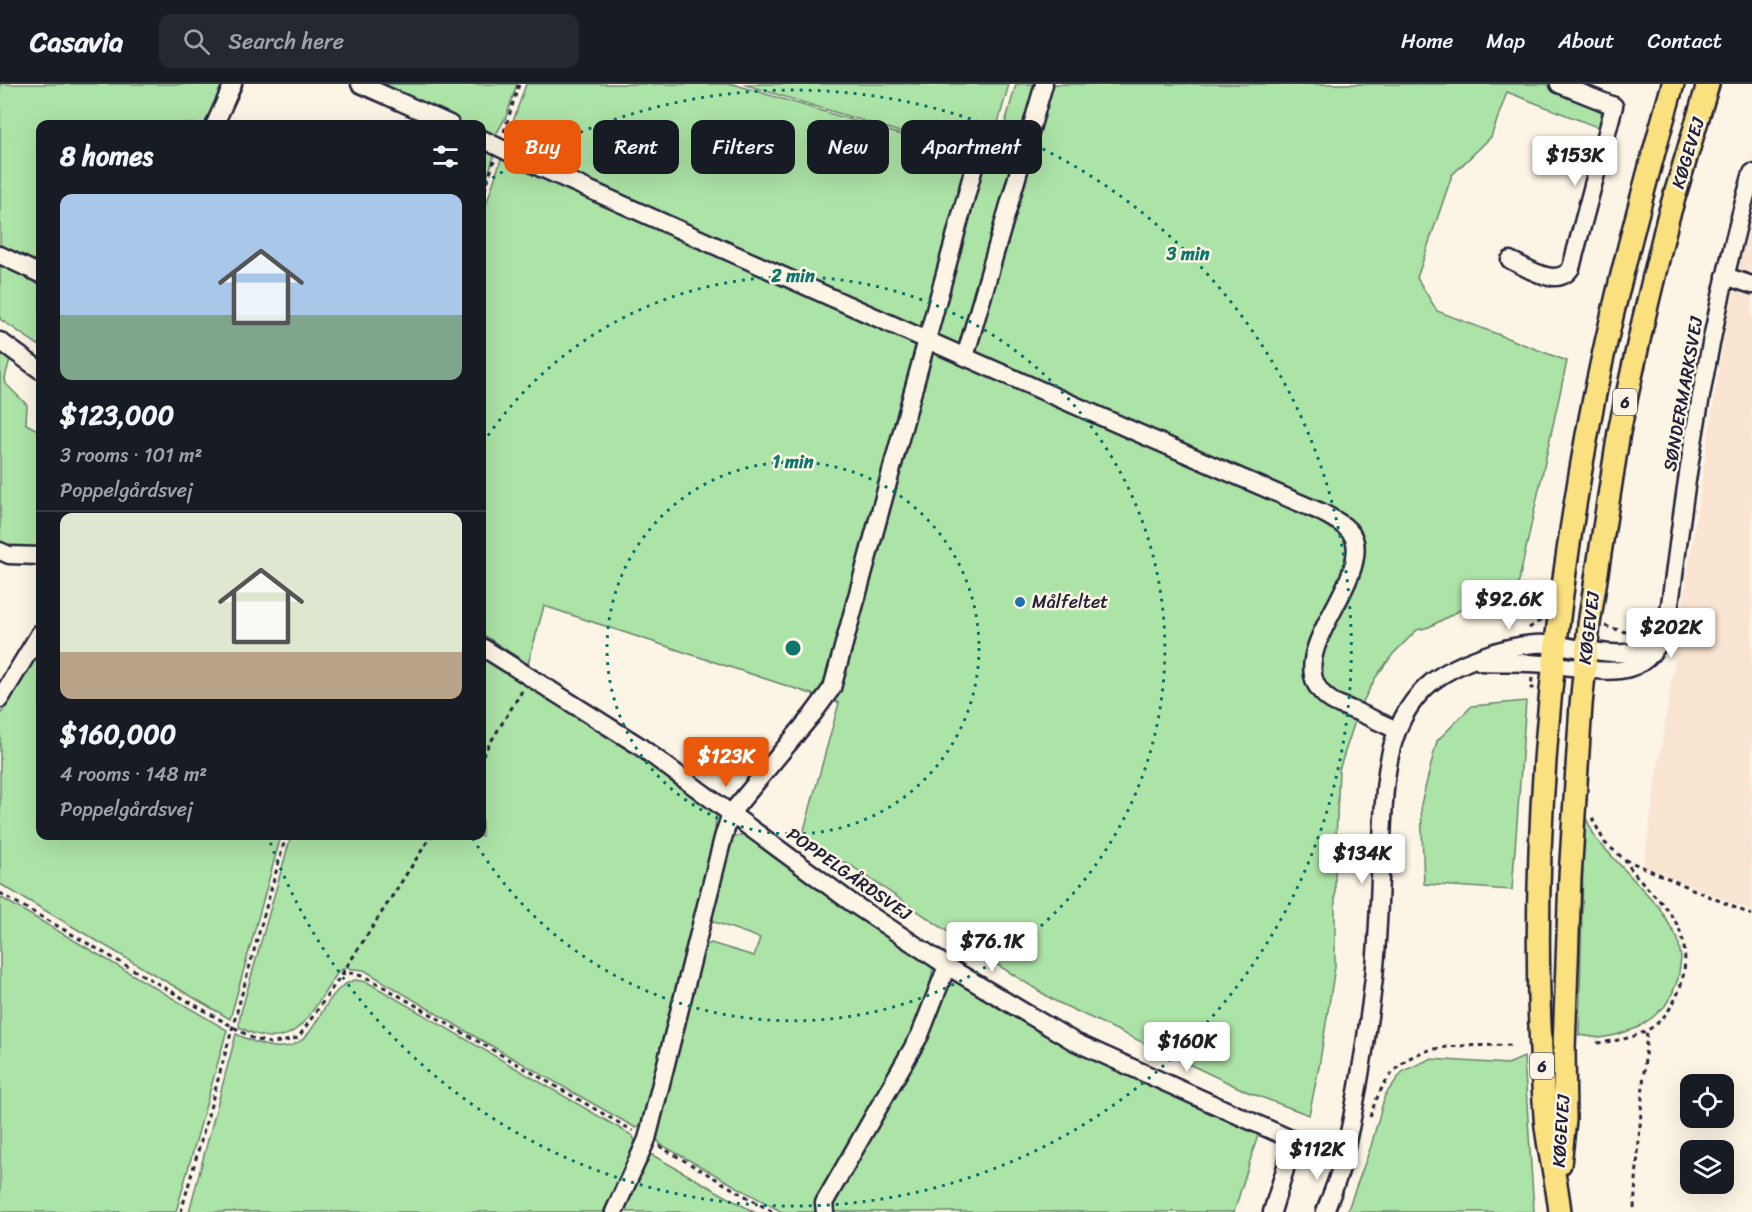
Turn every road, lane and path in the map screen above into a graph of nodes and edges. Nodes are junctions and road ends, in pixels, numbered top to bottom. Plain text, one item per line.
1 (233, 84) edge
2 (360, 84) edge
3 (1044, 84) edge
4 (1559, 84) edge
5 (1673, 84) edge
6 (1708, 84) edge
7 (217, 120) edge
8 (441, 120) edge
9 (486, 141) edge
10 (1752, 173) edge
11 (972, 174) edge
12 (0, 255) edge
13 (1510, 260) dead end
14 (36, 272) edge
15 (1725, 276) junction
16 (1752, 285) edge
17 (928, 340) junction
18 (0, 341) edge
19 (965, 357) junction
20 (36, 367) edge
21 (0, 551) edge
22 (36, 557) edge
23 (36, 640) edge
24 (486, 650) edge
25 (1555, 655) junction
26 (1585, 659) junction
27 (531, 678) junction
28 (0, 699) edge
29 (1397, 730) junction
30 (486, 750) edge
31 (731, 813) junction
32 (1591, 816) dead end
33 (285, 840) edge
34 (428, 840) edge
35 (1624, 859) junction
36 (0, 893) edge
37 (1752, 915) edge
38 (947, 966) junction
39 (342, 974) junction
40 (233, 1026) junction
41 (1647, 1030) junction
42 (1597, 1042) dead end
43 (1512, 1045) dead end
44 (1367, 1127) dead end
45 (646, 1139) junction
46 (1294, 1140) junction
47 (1342, 1162) junction
48 (1557, 1185) junction
49 (1634, 1208) dead end
50 (181, 1212) edge
51 (614, 1212) edge
52 (773, 1212) edge
53 (825, 1212) edge
54 (1272, 1212) edge
55 (1325, 1212) edge
56 (1560, 1212) edge

1 - 7 street
2 - 8 street
3 - 19 street
4 - 13 street
5 - 25 main road, KØGEVEJ / 6
6 - 26 main road, KØGEVEJ / 6
9 - 17 street
10 - 15 street, SØNDERMARKSVEJ
11 - 17 street
12 - 14 street
15 - 16 street
15 - 26 street, SØNDERMARKSVEJ
17 - 19 street
17 - 31 street
18 - 20 street
19 - 29 street
21 - 22 street
23 - 28 street
24 - 27 street, POPPELGÅRDSVEJ
25 - 26 street, SØNDERMARKSVEJ
25 - 29 street, SØNDERMARKSVEJ
25 - 48 main road, KØGEVEJ / 6
26 - 48 main road, KØGEVEJ / 6
27 - 30 path
27 - 31 street, POPPELGÅRDSVEJ
29 - 47 street
31 - 38 street, POPPELGÅRDSVEJ
31 - 45 street
32 - 35 path
33 - 40 path
34 - 39 path
35 - 37 path
35 - 41 path
36 - 40 path
38 - 46 street, POPPELGÅRDSVEJ
38 - 53 street
39 - 40 path
39 - 45 path
40 - 50 path
41 - 42 path
41 - 49 path
43 - 44 path
45 - 51 street
45 - 52 path
46 - 47 street, POPPELGÅRDSVEJ
46 - 54 street
47 - 55 street
48 - 56 main road, KØGEVEJ / 6

